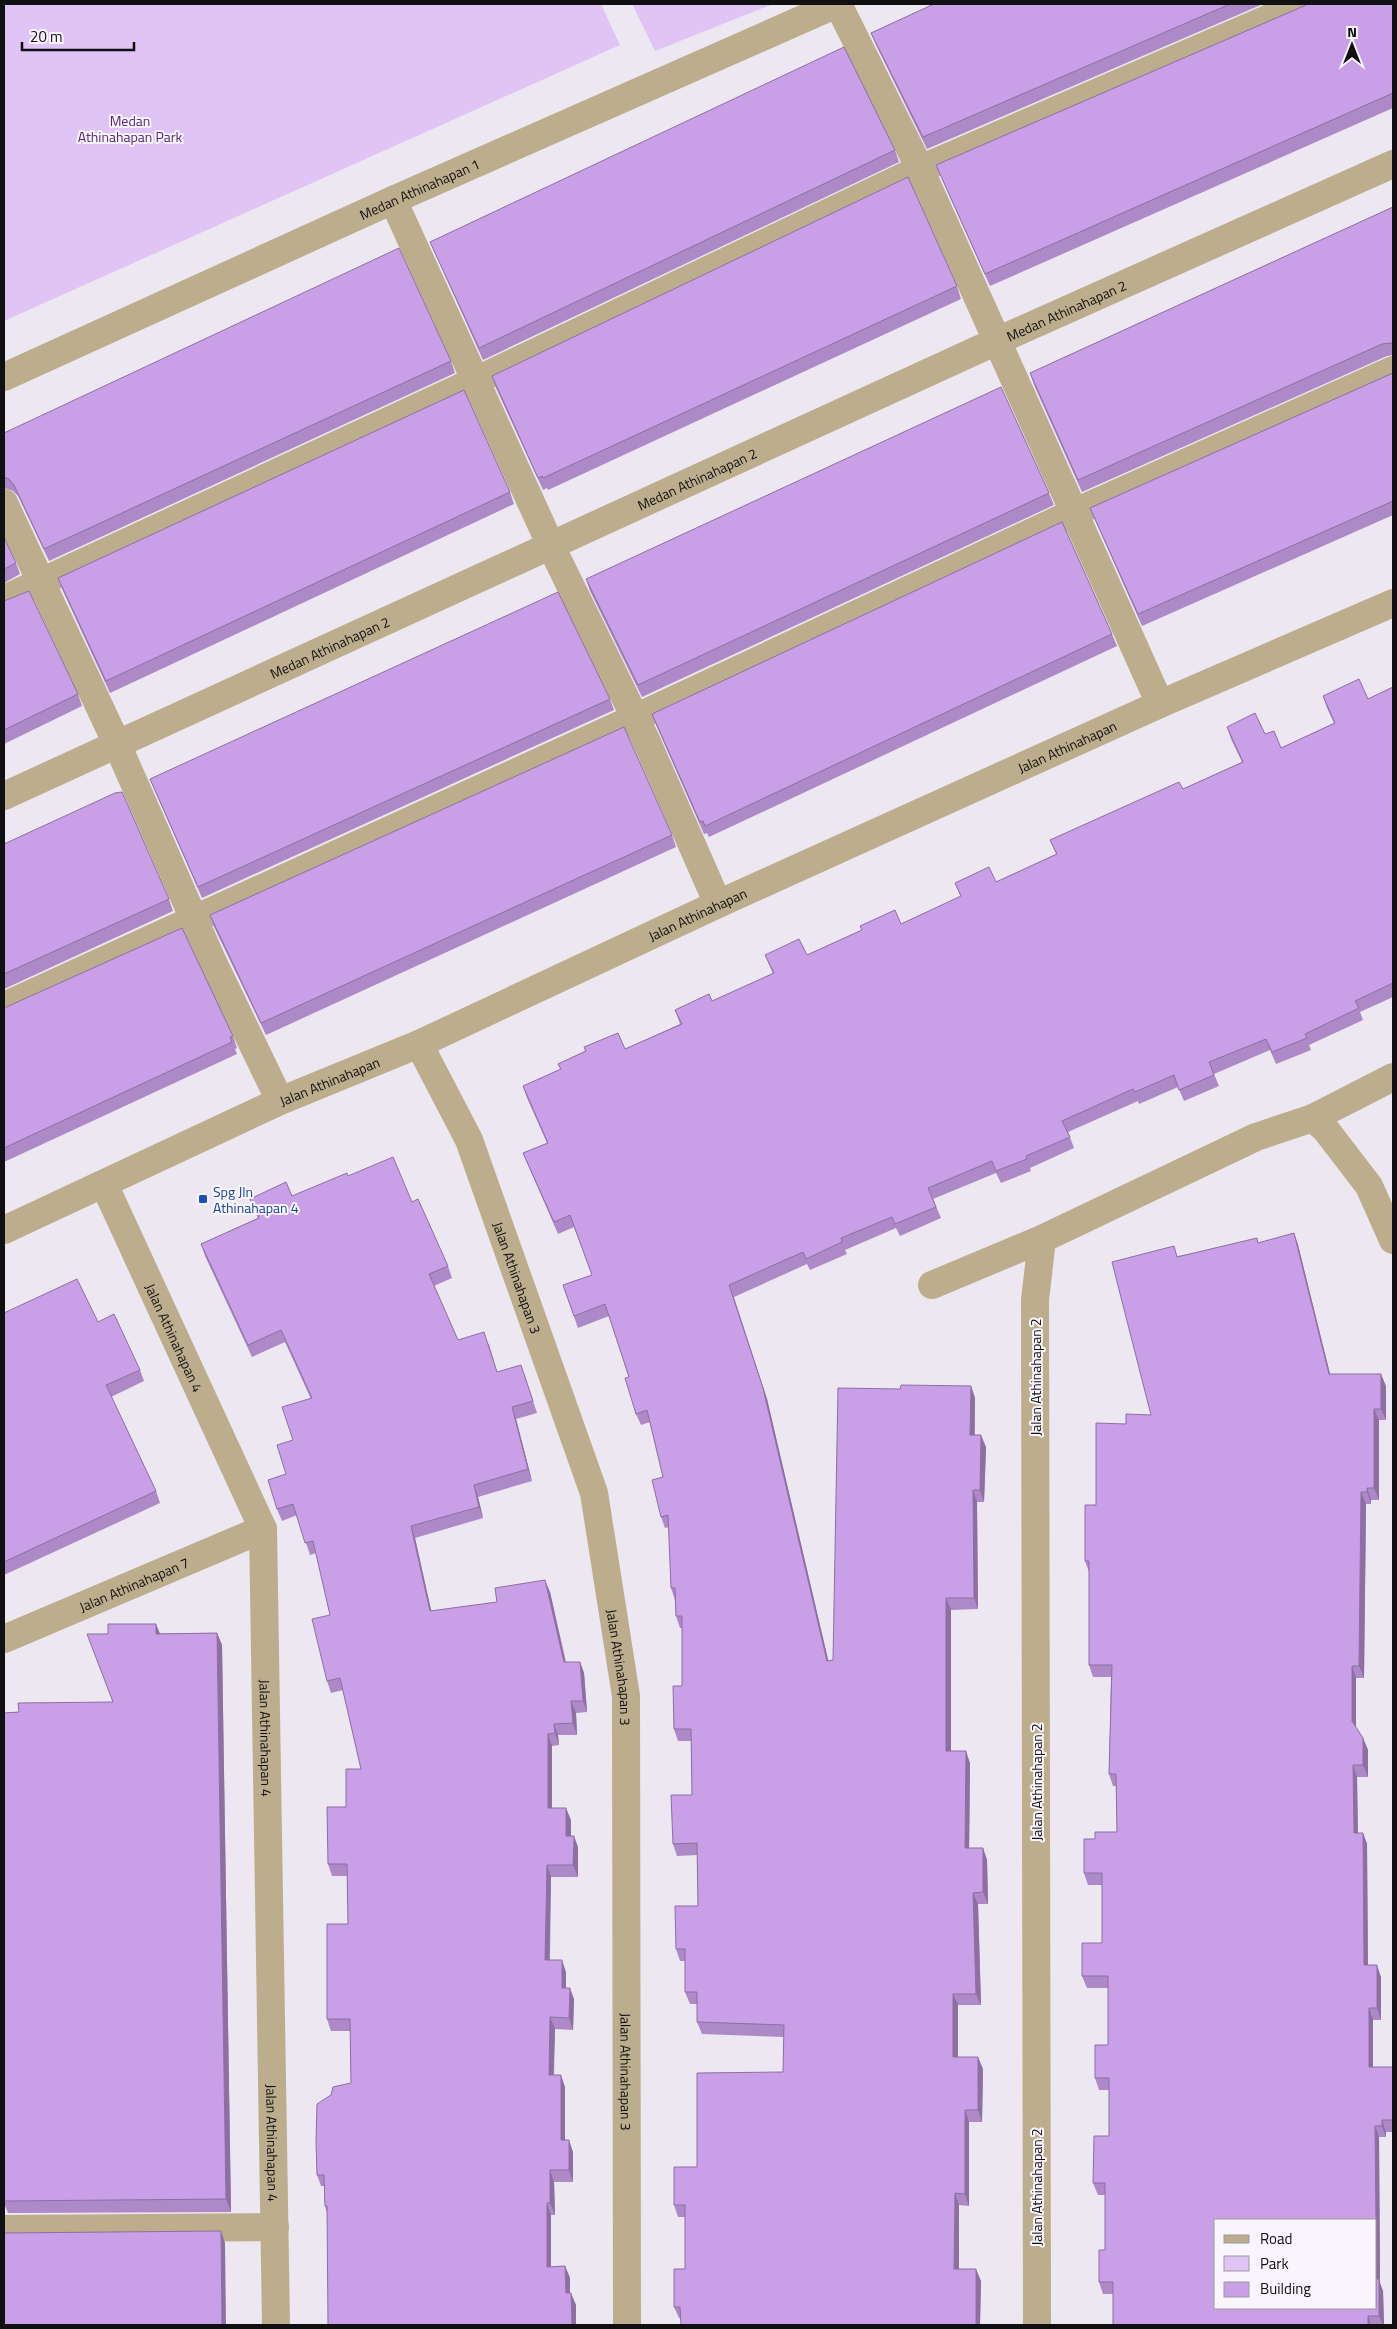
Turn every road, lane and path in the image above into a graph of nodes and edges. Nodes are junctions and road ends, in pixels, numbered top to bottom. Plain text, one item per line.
1 (837, 4) edge
2 (1302, 4) edge
3 (1393, 164) edge
4 (920, 169) junction
5 (393, 200) junction
6 (997, 341) junction
7 (1393, 370) edge
8 (4, 377) edge
9 (477, 380) junction
10 (4, 503) edge
11 (1074, 513) junction
12 (552, 546) junction
13 (40, 583) junction
14 (4, 599) edge
15 (1393, 603) edge
16 (1160, 704) junction
17 (635, 718) junction
18 (117, 744) junction
19 (4, 796) edge
20 (718, 904) junction
21 (194, 918) junction
22 (4, 1006) edge
23 (419, 1044) junction
24 (1393, 1077) edge
25 (280, 1101) junction
26 (1313, 1118) junction
27 (104, 1184) junction
28 (4, 1230) edge
29 (1042, 1239) junction
30 (1393, 1240) edge
31 (932, 1285) dead end
32 (263, 1529) junction
33 (4, 1639) edge
34 (275, 2227) junction
35 (4, 2229) edge
36 (276, 2325) edge
37 (627, 2325) edge
38 (1037, 2325) edge

1 - 4 street
1 - 5 street, Medan Athinahapan 1
2 - 4 street
3 - 6 street, Medan Athinahapan 2
4 - 6 street
4 - 9 street
5 - 8 street, Medan Athinahapan 1
5 - 9 street
6 - 11 street
6 - 12 street, Medan Athinahapan 2
7 - 11 street
9 - 12 street
9 - 13 street
10 - 13 street
11 - 16 street
11 - 17 street
12 - 17 street
12 - 18 street, Medan Athinahapan 2
13 - 14 street
13 - 18 street
15 - 16 street, Jalan Athinahapan
16 - 20 street, Jalan Athinahapan
17 - 20 street
17 - 21 street
18 - 19 street, Medan Athinahapan 2
18 - 21 street
20 - 23 street, Jalan Athinahapan
21 - 22 street
21 - 25 street
23 - 25 street, Jalan Athinahapan
23 - 37 street, Jalan Athinahapan 3
24 - 26 street
25 - 27 street, Jalan Athinahapan
26 - 29 street
26 - 30 street
27 - 28 street, Jalan Athinahapan
27 - 32 street, Jalan Athinahapan 4
29 - 31 street
29 - 38 street, Jalan Athinahapan 2
32 - 33 street, Jalan Athinahapan 7
32 - 34 street, Jalan Athinahapan 4
34 - 35 street
34 - 36 street, Jalan Athinahapan 4

